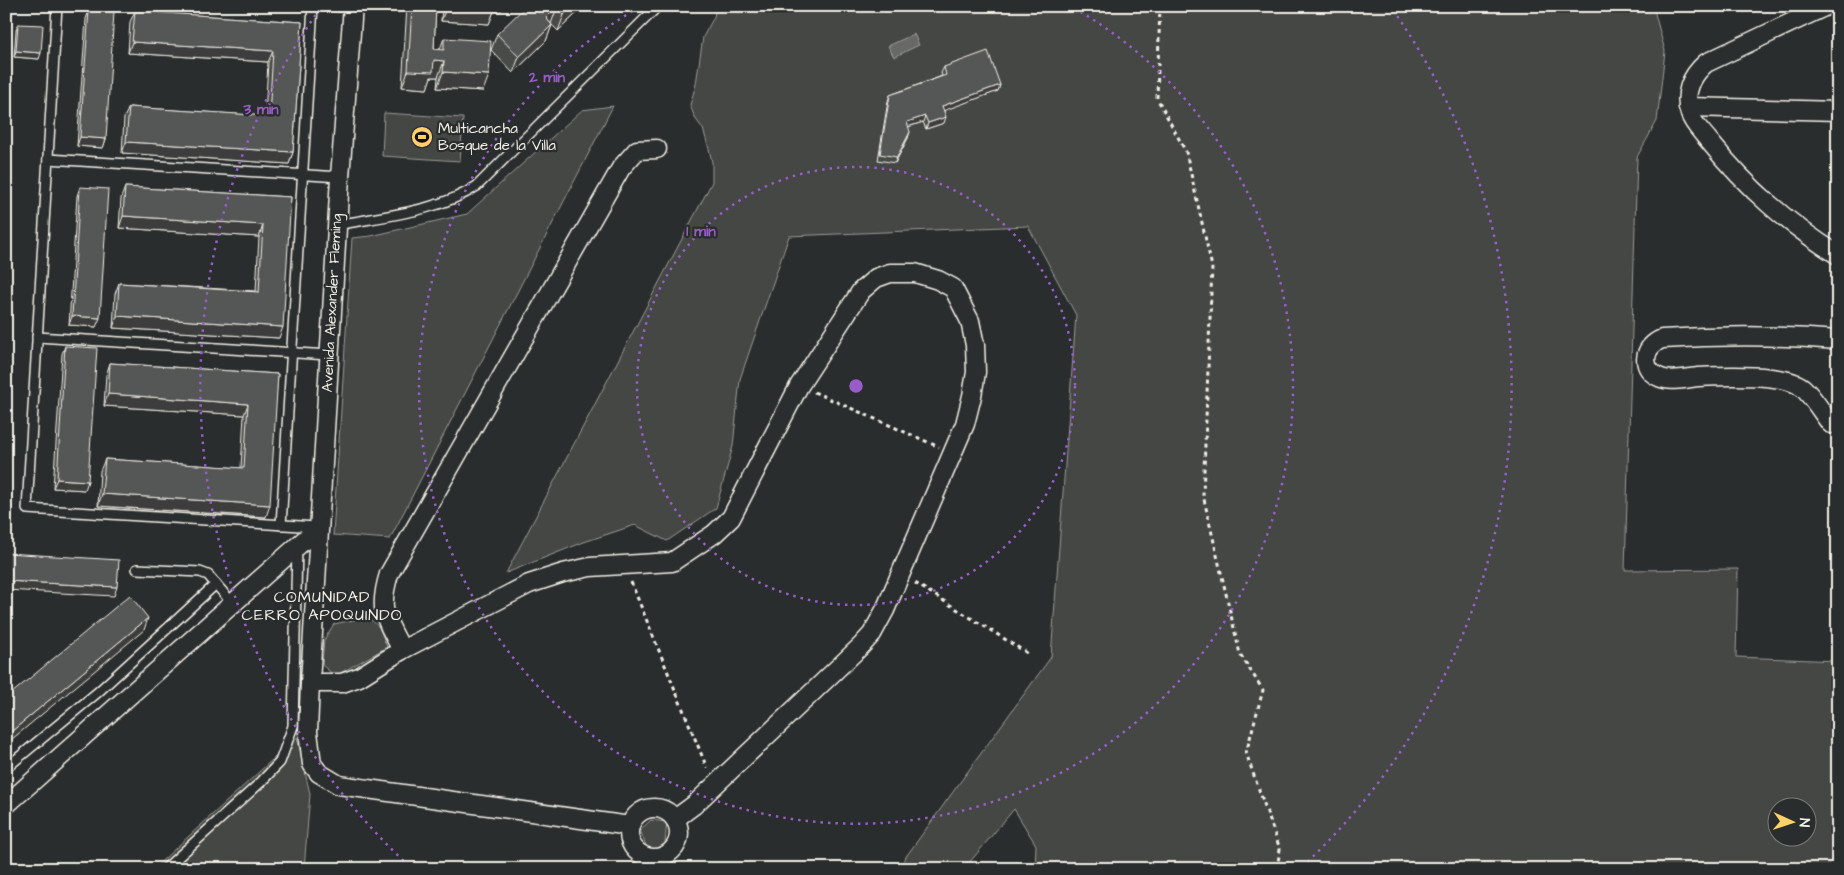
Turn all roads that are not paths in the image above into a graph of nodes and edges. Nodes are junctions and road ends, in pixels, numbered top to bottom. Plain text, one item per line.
1 (57, 6) edge
2 (313, 6) edge
3 (334, 6) edge
4 (658, 6) edge
5 (1826, 6) edge
6 (353, 7) edge
7 (1688, 106) junction
8 (1838, 111) edge
9 (657, 149) dead end
10 (48, 159) junction
11 (303, 175) junction
12 (340, 177) junction
13 (337, 225) junction
14 (1838, 255) edge
15 (37, 337) junction
16 (1838, 340) edge
17 (292, 353) junction
18 (329, 355) junction
19 (1831, 424) dead end
20 (281, 525) junction
21 (319, 527) junction
22 (297, 546) junction
23 (137, 569) dead end
24 (216, 584) junction
25 (233, 604) junction
26 (402, 650) junction
27 (310, 683) junction
28 (6, 768) edge
29 (6, 805) edge
30 (675, 820) junction
31 (630, 826) junction
32 (664, 862) edge
33 (165, 869) edge

1 - 10 lane
2 - 11 lane
3 - 6 lane
4 - 13 lane
5 - 7 street
6 - 12 street, Avenida Alexander Fleming
7 - 8 street
7 - 14 street
9 - 26 street
10 - 11 lane
10 - 15 lane
11 - 12 lane
11 - 17 lane
12 - 13 street, Avenida Alexander Fleming
13 - 18 street, Avenida Alexander Fleming
15 - 17 lane
15 - 20 lane
16 - 19 street
17 - 18 lane
17 - 20 lane
18 - 21 street, Avenida Alexander Fleming
20 - 21 lane
21 - 22 street
21 - 27 street, Avenida Alexander Fleming
22 - 25 street
22 - 33 lane
23 - 24 lane
24 - 25 lane
24 - 28 lane
25 - 29 street
26 - 27 street
26 - 30 street
27 - 31 street, Avenida Alexander Fleming
30 - 31 street
30 - 32 street
31 - 32 street

